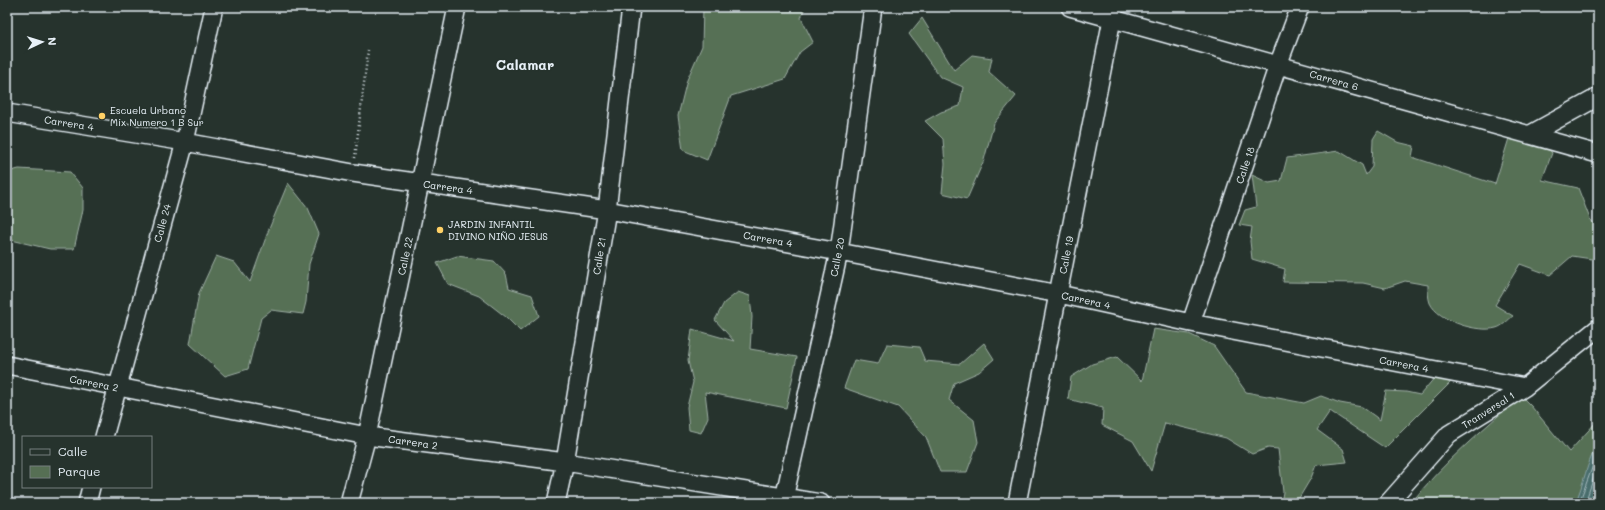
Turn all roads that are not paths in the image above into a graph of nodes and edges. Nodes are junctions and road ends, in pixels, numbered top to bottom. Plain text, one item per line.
1 (214, 7) edge
2 (457, 7) edge
3 (631, 7) edge
4 (873, 7) edge
5 (1070, 7) edge
6 (1300, 7) edge
7 (1113, 13) edge
8 (1278, 65) junction
9 (1598, 96) edge
10 (7, 113) edge
11 (1529, 135) junction
12 (184, 142) junction
13 (1598, 154) edge
14 (421, 183) junction
15 (607, 210) junction
16 (839, 252) junction
17 (1059, 294) junction
18 (1191, 323) junction
19 (1598, 328) edge
20 (7, 365) edge
21 (1525, 387) junction
22 (117, 388) junction
23 (104, 436) edge
24 (367, 436) junction
25 (565, 462) junction
26 (91, 488) edge
27 (784, 500) edge
28 (87, 503) edge
29 (349, 503) edge
30 (556, 503) edge
31 (821, 503) edge
32 (1017, 503) edge
33 (1388, 503) edge

1 - 12 street, Calle 24
2 - 14 street, Calle 22
3 - 15 street, Calle 21
4 - 16 street, Calle 20
5 - 7 street, Carrera 6
6 - 8 street, Calle 18
7 - 8 street, Carrera 6
7 - 17 street, Calle 19
8 - 11 street, Carrera 6
8 - 18 street, Calle 18
9 - 11 street
10 - 12 street, Carrera 4
11 - 13 street, Carrera 6
12 - 14 street, Carrera 4
12 - 22 street, Calle 24
14 - 15 street, Carrera 4
14 - 24 street, Calle 22
15 - 16 street, Carrera 4
15 - 25 street, Calle 21
16 - 17 street, Carrera 4
16 - 27 street, Calle 20
17 - 18 street, Carrera 4
17 - 32 street, Calle 19
18 - 21 street, Carrera 4
19 - 21 street, Tranversal 1
20 - 22 street, Carrera 2
21 - 33 street, Tranversal 1
22 - 23 street, Calle 24
22 - 24 street, Carrera 2
24 - 25 street, Carrera 2
24 - 29 street, Calle 22
25 - 27 street, Carrera 2
25 - 30 street, Calle 21
26 - 28 street
27 - 31 street, Carrera 2

